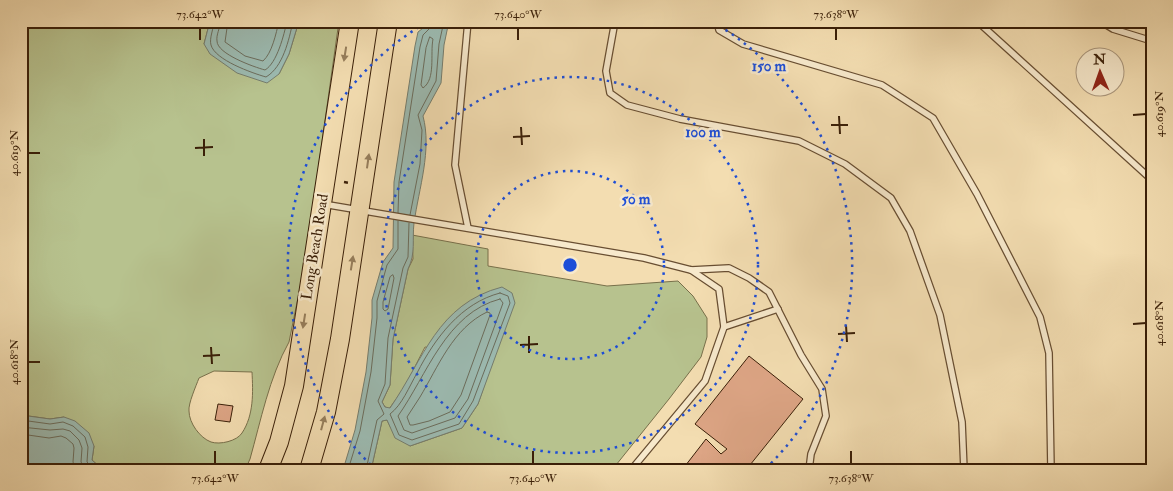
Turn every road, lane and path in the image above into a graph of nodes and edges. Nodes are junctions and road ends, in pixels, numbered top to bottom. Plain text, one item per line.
1 (350, 21) edge
2 (388, 21) edge
3 (468, 21) edge
4 (616, 21) edge
5 (717, 21) edge
6 (977, 21) edge
7 (1100, 21) edge
8 (1152, 41) edge
9 (1152, 180) edge
10 (322, 203) junction
11 (360, 209) junction
12 (468, 228) junction
13 (691, 270) junction
14 (778, 309) junction
15 (724, 327) junction
16 (268, 470) edge
17 (309, 470) edge
18 (631, 470) edge
19 (809, 470) edge
20 (964, 470) edge
21 (1051, 470) edge

1 -> 10 main road, Long Beach Road
11 -> 2 main road
3 - 12 lane
4 - 20 lane
5 - 21 lane
6 - 9 lane
7 - 8 lane
10 - 11 lane
10 -> 16 main road, Long Beach Road
11 - 12 lane
17 -> 11 main road
12 - 13 lane
13 - 14 lane
13 - 15 lane
14 - 15 lane
14 - 19 lane
15 - 18 lane

